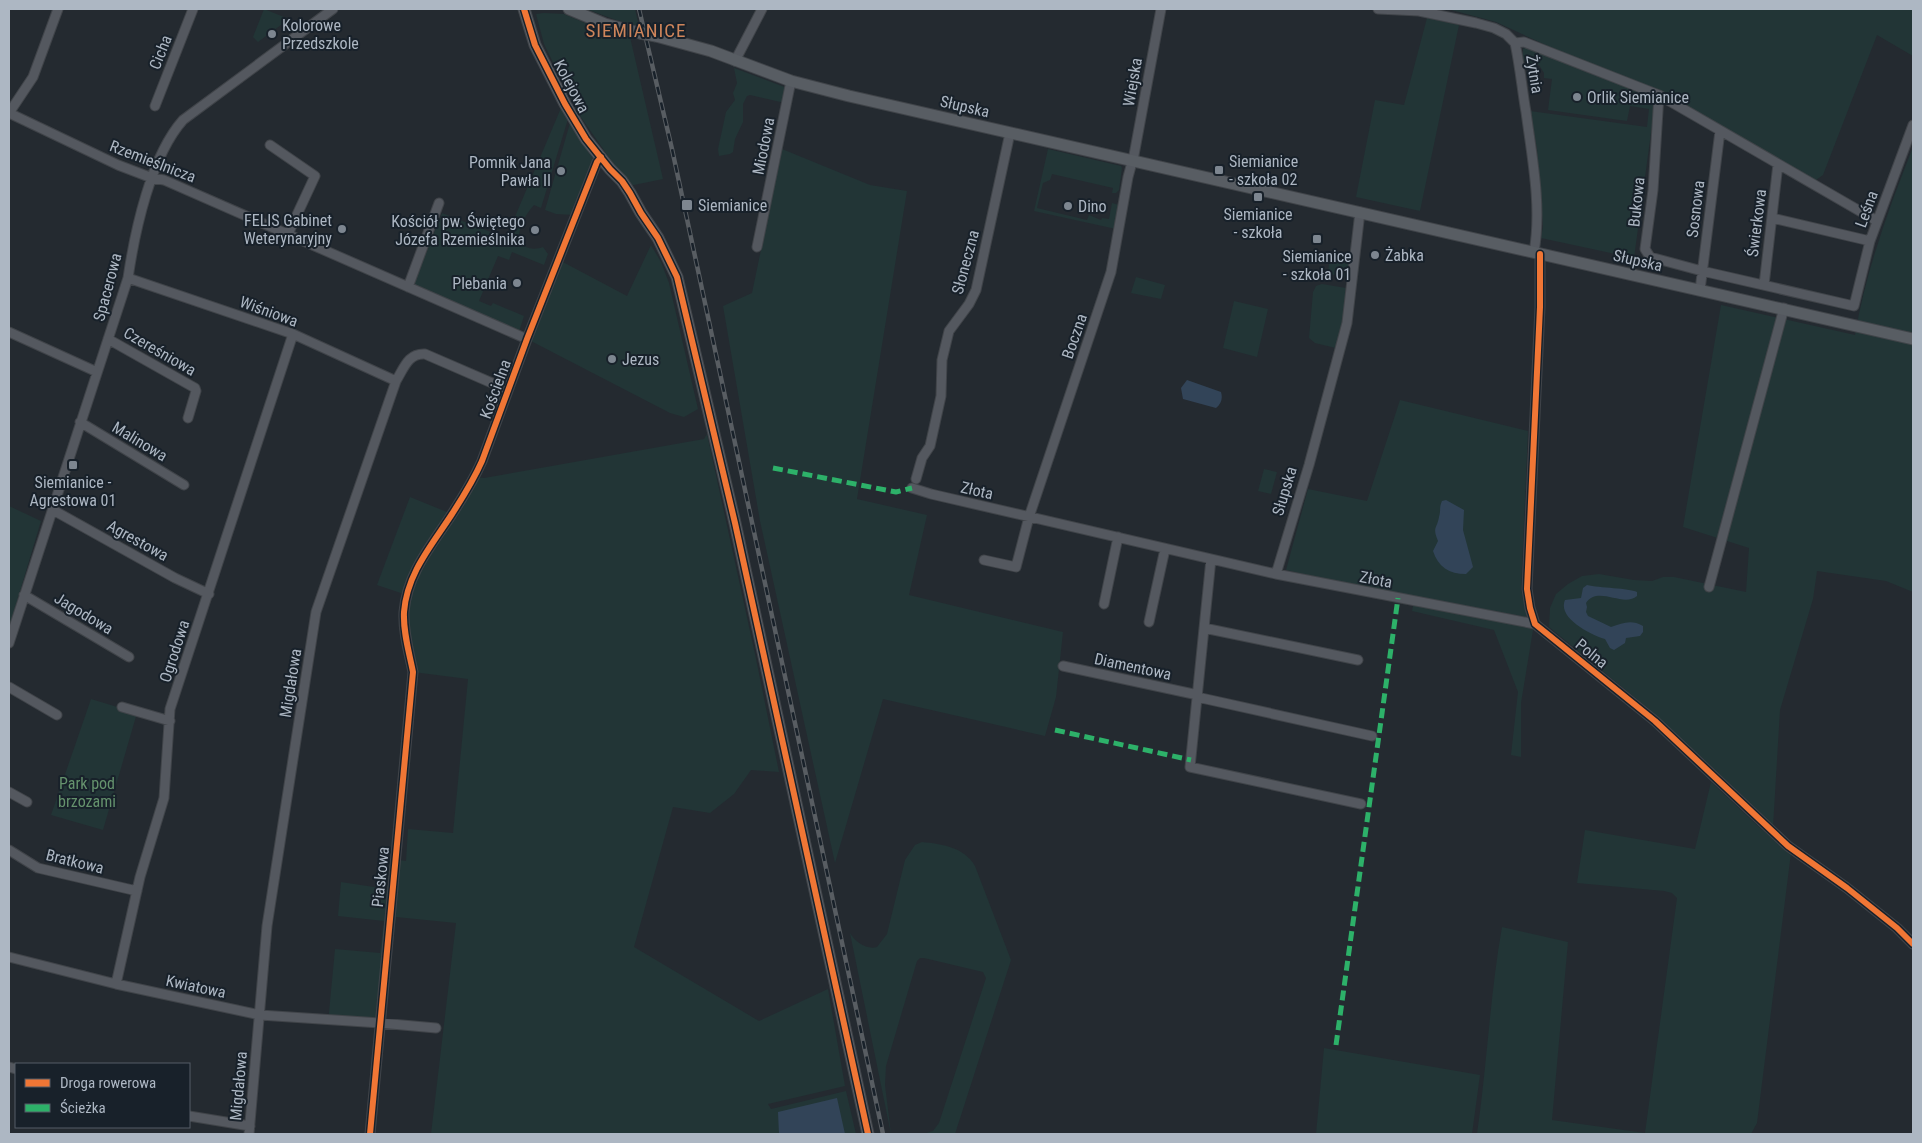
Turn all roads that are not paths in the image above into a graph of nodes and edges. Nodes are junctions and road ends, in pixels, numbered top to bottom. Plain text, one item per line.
1 (58, 9) edge
2 (193, 9) edge
3 (333, 9) edge
4 (524, 9) edge
5 (570, 9) edge
6 (762, 9) edge
7 (1161, 9) edge
8 (1378, 9) edge
9 (1515, 44) junction
10 (735, 61) junction
11 (791, 81) junction
12 (1659, 96) junction
13 (155, 106) dead end
14 (9, 113) edge
15 (1913, 125) edge
16 (1720, 131) junction
17 (1010, 133) junction
18 (270, 145) dead end
19 (601, 158) junction
20 (1131, 160) junction
21 (1778, 164) junction
22 (152, 178) junction
23 (439, 203) dead end
24 (1360, 212) junction
25 (1772, 218) junction
26 (1877, 221) junction
27 (288, 234) junction
28 (1870, 241) junction
29 (757, 247) dead end
30 (1537, 253) junction
31 (1702, 271) junction
32 (128, 278) junction
33 (1764, 285) junction
34 (408, 287) junction
35 (1700, 290) junction
36 (1784, 308) junction
37 (9, 332) edge
38 (293, 334) junction
39 (527, 338) junction
40 (1912, 338) edge
41 (108, 339) junction
42 (97, 372) junction
43 (396, 381) junction
44 (508, 390) junction
45 (188, 418) dead end
46 (80, 422) junction
47 (916, 479) dead end
48 (184, 485) dead end
49 (912, 488) dead end
50 (53, 510) junction
51 (1029, 517) junction
52 (1118, 537) junction
53 (1165, 548) junction
54 (1211, 559) junction
55 (984, 560) dead end
56 (1276, 574) junction
57 (1709, 587) dead end
58 (209, 594) junction
59 (24, 595) junction
60 (1104, 604) dead end
61 (1149, 622) dead end
62 (404, 623) joint
63 (1535, 624) junction
64 (1204, 628) junction
65 (9, 644) edge
66 (128, 657) dead end
67 (1358, 660) dead end
68 (1063, 666) dead end
69 (9, 687) edge
70 (1197, 696) junction
71 (122, 707) dead end
72 (57, 715) dead end
73 (170, 721) junction
74 (1372, 736) dead end
75 (9, 792) edge
76 (27, 802) dead end
77 (1361, 804) dead end
78 (9, 850) edge
79 (137, 891) junction
80 (1913, 944) edge
81 (9, 957) edge
82 (116, 984) junction
83 (260, 1015) junction
84 (380, 1023) junction
85 (436, 1028) dead end
86 (190, 1116) edge
87 (250, 1130) edge
88 (370, 1134) edge
89 (868, 1134) edge

1 - 14 street
2 - 13 street, Cicha
3 - 22 street, Spacerowa
4 - 19 main road, Kolejowa
5 - 10 main road, Słupska, bridge
6 - 10 street
7 - 20 street, Wiejska
8 - 9 street, Żytnia
9 - 12 street
9 - 30 street, Żytnia
10 - 11 main road, Słupska
11 - 17 main road, Słupska
11 - 29 street, Miodowa
12 - 16 street
12 - 31 street, Bukowa
14 - 22 street, Rzemieślnicza
15 - 26 street, Leśna
16 - 21 street
16 - 31 street, Sosnowa
17 - 20 main road, Słupska
17 - 47 street, Słoneczna
18 - 27 street
19 - 39 street, Kościelna
19 - 89 main road, Kolejowa
20 - 24 main road, Słupska
20 - 51 street, Boczna
21 - 25 street, Świerkowa
21 - 26 street
22 - 27 street, Rzemieślnicza
22 - 32 street, Spacerowa
23 - 34 street
24 - 30 main road, Słupska
24 - 56 street, Słupska
25 - 28 street
25 - 33 street, Świerkowa
26 - 28 street, Leśna
27 - 34 street, Rzemieślnicza
28 - 33 street, Leśna
30 - 35 main road, Słupska
30 - 63 street
31 - 33 street
31 - 35 street, Sosnowa
32 - 38 street, Wiśniowa
32 - 41 street, Spacerowa
34 - 39 street, Rzemieślnicza
35 - 36 main road, Słupska
36 - 40 main road, Słupska
36 - 57 street
37 - 42 street
38 - 43 street, Wiśniowa
38 - 58 street, Ogrodowa
39 - 44 street, Kościelna
41 - 42 street, Spacerowa
41 - 45 street, Czereśniowa
42 - 46 street, Spacerowa
43 - 44 street, Migdałowa
43 - 83 street, Migdałowa
44 - 62 street, Kościelna
46 - 48 street, Malinowa
46 - 50 street, Spacerowa
49 - 51 street, Złota
50 - 58 street, Agrestowa
50 - 59 street, Spacerowa
51 - 52 street, Złota
51 - 55 street, Boczna
52 - 53 street, Złota
52 - 60 street
53 - 54 street, Złota
53 - 61 street
54 - 56 street, Złota
54 - 64 street
56 - 63 street, Złota
58 - 73 street, Ogrodowa
59 - 65 street, Spacerowa
59 - 66 street, Jagodowa
62 - 84 street, Piaskowa
63 - 80 street, Polna
64 - 67 street
64 - 70 street
68 - 70 street, Diamentowa
69 - 72 street
70 - 74 street
70 - 77 street
71 - 73 street
73 - 79 street, Ogrodowa
75 - 76 street
78 - 79 street, Bratkowa
79 - 82 street, Ogrodowa
81 - 82 street, Kwiatowa
82 - 83 street, Kwiatowa
83 - 84 street, Kwiatowa
83 - 87 street, Migdałowa
84 - 85 street
84 - 88 street, Piaskowa
86 - 87 street

